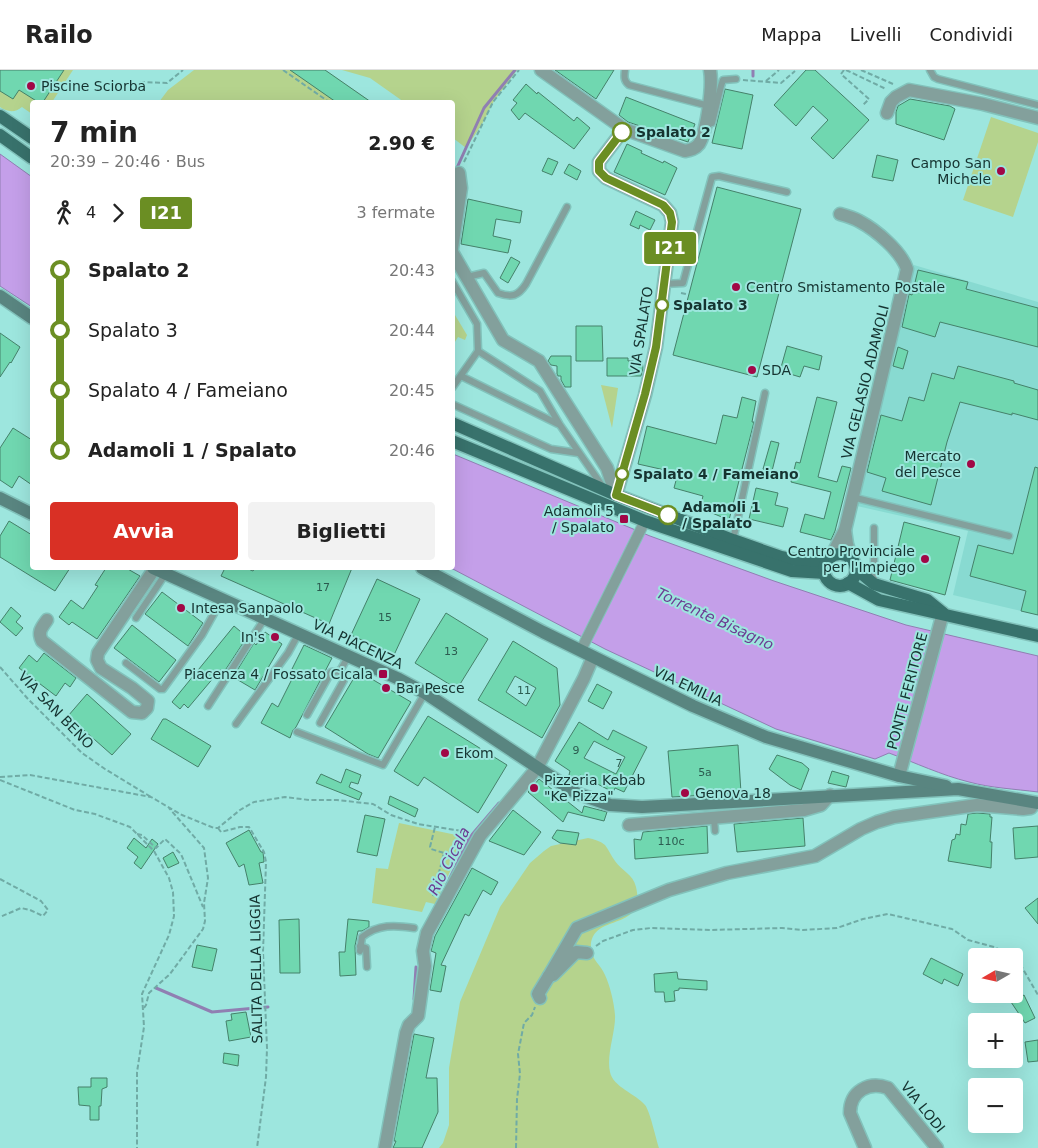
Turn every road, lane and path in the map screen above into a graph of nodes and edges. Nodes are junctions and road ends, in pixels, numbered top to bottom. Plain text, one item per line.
1 (183, 70) edge
2 (283, 70) edge
3 (519, 70) edge
4 (541, 70) edge
5 (625, 70) edge
6 (710, 70) edge
7 (778, 70) edge
8 (845, 70) edge
9 (861, 70) edge
10 (930, 70) edge
11 (795, 71) edge
12 (736, 79) joint
13 (766, 81) junction
14 (140, 82) dead end
15 (905, 92) junction
16 (326, 100) edge
17 (863, 105) dead end
18 (1038, 105) edge
19 (709, 106) junction
20 (887, 113) dead end
21 (0, 116) edge
22 (1038, 118) edge
23 (624, 129) junction
24 (702, 134) junction
25 (0, 135) edge
26 (30, 137) edge
27 (30, 157) edge
28 (459, 173) joint
29 (787, 192) dead end
30 (567, 207) dead end
31 (840, 214) dead end
32 (455, 228) edge
33 (455, 257) edge
34 (467, 278) junction
35 (664, 284) junction
36 (455, 286) edge
37 (0, 296) edge
38 (30, 317) edge
39 (478, 351) junction
40 (461, 376) junction
41 (455, 384) edge
42 (765, 393) dead end
43 (455, 405) edge
44 (455, 424) edge
45 (560, 425) junction
46 (455, 443) edge
47 (578, 453) junction
48 (610, 492) junction
49 (852, 497) junction
50 (0, 498) edge
51 (30, 513) edge
52 (643, 525) junction
53 (874, 528) dead end
54 (845, 530) junction
55 (1009, 536) dead end
56 (733, 540) junction
57 (827, 564) junction
58 (854, 565) junction
59 (158, 570) edge
60 (426, 570) edge
61 (848, 583) junction
62 (874, 584) junction
63 (222, 599) junction
64 (943, 614) junction
65 (136, 618) dead end
66 (265, 618) junction
67 (47, 620) dead end
68 (299, 633) junction
69 (1038, 636) edge
70 (584, 644) junction
71 (349, 655) junction
72 (594, 657) junction
73 (126, 663) dead end
74 (0, 667) edge
75 (340, 671) junction
76 (425, 693) junction
77 (208, 706) dead end
78 (307, 715) dead end
79 (320, 723) dead end
80 (236, 724) dead end
81 (297, 732) dead end
82 (537, 768) junction
83 (899, 776) junction
84 (0, 778) edge
85 (958, 789) junction
86 (888, 793) junction
87 (830, 795) junction
88 (151, 797) junction
89 (1036, 803) edge
90 (166, 804) junction
91 (714, 818) junction
92 (629, 825) dead end
93 (436, 827) junction
94 (218, 828) junction
95 (462, 831) dead end
96 (715, 832) dead end
97 (138, 834) junction
98 (0, 880) edge
99 (432, 903) dead end
100 (204, 908) junction
101 (0, 917) edge
102 (414, 928) dead end
103 (587, 953) joint
104 (367, 967) dead end
105 (549, 976) junction
106 (1038, 994) edge
107 (540, 998) joint
108 (144, 1008) junction
109 (136, 1148) edge
110 (258, 1148) edge
111 (385, 1148) edge
112 (516, 1148) edge
113 (865, 1148) edge
114 (937, 1148) edge

1 - 14 path
2 - 16 path
3 - 28 path
4 - 23 street
5 - 19 lane
6 - 19 street
7 - 13 path
8 - 15 path
8 - 17 path
9 - 15 path
10 - 18 lane
11 - 13 path
12 - 13 path
12 - 24 lane
15 - 20 street
15 - 22 street
19 - 24 street
21 - 26 main road
23 - 24 street
23 - 35 street, VIA SPALATO
25 - 27 main road
28 - 32 street
29 - 35 lane
30 - 34 lane
31 - 49 street, VIA GELASIO ADAMOLI
33 - 34 street
34 - 48 street
35 - 48 street, VIA SPALATO
36 - 39 lane
37 - 38 main road
39 - 40 lane
39 - 45 lane
40 - 41 lane
40 - 45 lane
42 - 56 lane
43 - 47 lane
44 - 48 main road
45 - 47 lane
46 - 52 main road
47 - 48 lane
48 - 56 main road
49 - 54 street, VIA GELASIO ADAMOLI
49 - 55 lane
50 - 51 main road
52 - 57 main road
52 - 70 street
53 - 62 lane
54 - 57 street, VIA GELASIO ADAMOLI
54 - 58 street, VIA GELASIO ADAMOLI
56 - 57 main road
57 - 58 main road
57 - 61 main road
58 - 61 main road
58 - 62 main road
59 - 63 main road, VIA PIACENZA
59 - 65 lane
59 - 67 street
60 - 70 main road, VIA EMILIA
61 - 64 main road
62 - 64 main road
63 - 66 main road, VIA PIACENZA
63 - 73 lane
64 - 69 main road
64 - 83 street, PONTE FERITORE
66 - 68 main road, VIA PIACENZA
66 - 77 lane
68 - 71 main road, VIA PIACENZA
68 - 80 lane
70 - 72 main road, VIA EMILIA
71 - 75 lane
71 - 76 main road, VIA PIACENZA
72 - 82 street
72 - 83 main road, VIA EMILIA
74 - 88 path, VIA SAN BENO
75 - 78 lane
75 - 79 lane
76 - 81 lane
76 - 82 main road, VIA PIACENZA
82 - 87 main road, VIA PIACENZA
82 - 111 street
83 - 85 main road, VIA EMILIA
83 - 86 main road
84 - 88 path, SALITA DELLA LIGGIA
84 - 97 path
85 - 86 main road, VIA PIACENZA
85 - 89 main road, VIA PIACENZA
86 - 87 main road, VIA PIACENZA
87 - 91 street
88 - 90 path, SALITA DELLA LIGGIA
89 - 105 street
90 - 94 path, SALITA DELLA LIGGIA
90 - 100 path
91 - 92 street
91 - 96 lane
93 - 94 path
93 - 95 path
93 - 99 path
94 - 110 path, SALITA DELLA LIGGIA
97 - 100 path
97 - 108 path
98 - 101 path
100 - 108 path
102 - 104 lane
103 - 105 street
103 - 106 path
105 - 107 street
107 - 112 path
108 - 109 path
113 - 114 street, VIA LODI

